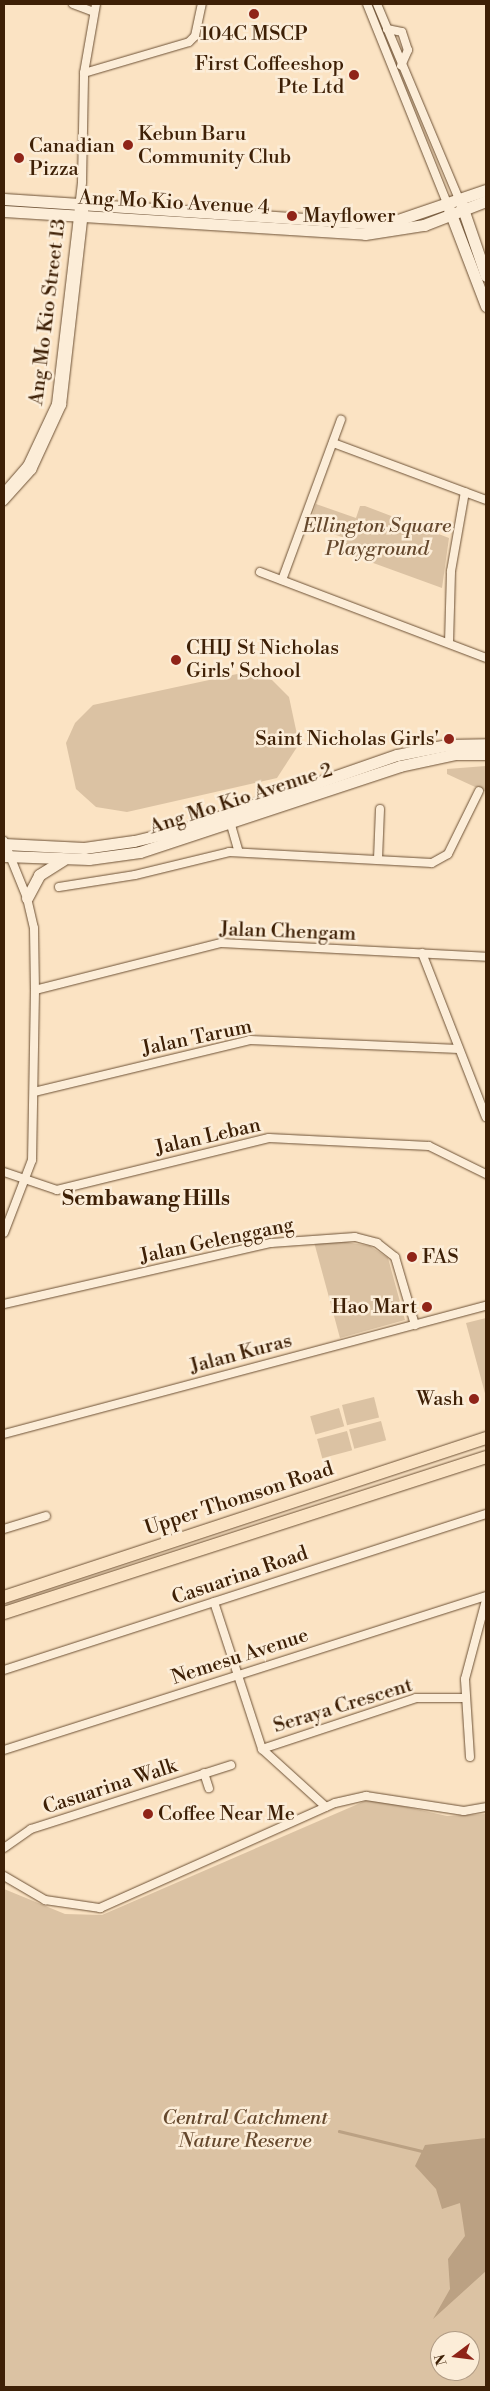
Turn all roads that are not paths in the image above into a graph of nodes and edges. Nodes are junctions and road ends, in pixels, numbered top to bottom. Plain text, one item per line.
1 (73, 4) edge
2 (96, 4) edge
3 (202, 4) edge
4 (367, 4) edge
5 (376, 4) edge
6 (94, 12) junction
7 (386, 29) junction
8 (401, 66) junction
9 (84, 73) junction
10 (486, 190) edge
11 (4, 199) edge
12 (486, 201) edge
13 (82, 203) junction
14 (447, 203) junction
15 (461, 205) junction
16 (4, 211) edge
17 (452, 215) junction
18 (80, 217) junction
19 (486, 276) edge
20 (486, 306) edge
21 (341, 420) dead end
22 (333, 442) junction
23 (4, 492) edge
24 (465, 492) junction
25 (486, 500) edge
26 (4, 501) edge
27 (260, 572) dead end
28 (282, 580) junction
29 (449, 643) junction
30 (486, 658) edge
31 (486, 744) edge
32 (486, 754) edge
33 (479, 791) dead end
34 (380, 808) dead end
35 (230, 819) junction
36 (4, 843) edge
37 (239, 852) junction
38 (8, 857) edge
39 (378, 859) junction
40 (64, 860) junction
41 (59, 887) dead end
42 (28, 898) junction
43 (422, 953) junction
44 (486, 957) edge
45 (35, 990) junction
46 (459, 1049) junction
47 (34, 1092) junction
48 (486, 1116) edge
49 (4, 1172) edge
50 (486, 1174) edge
51 (25, 1179) junction
52 (4, 1233) edge
53 (4, 1304) edge
54 (486, 1306) edge
55 (415, 1325) junction
56 (4, 1434) edge
57 (485, 1442) edge
58 (486, 1457) edge
59 (486, 1514) edge
60 (46, 1516) dead end
61 (4, 1529) edge
62 (63, 1576) junction
63 (69, 1592) junction
64 (4, 1596) edge
65 (486, 1596) edge
66 (486, 1600) edge
67 (214, 1602) junction
68 (4, 1613) edge
69 (4, 1670) edge
70 (236, 1676) junction
71 (463, 1698) junction
72 (262, 1749) junction
73 (4, 1750) edge
74 (470, 1757) dead end
75 (231, 1765) dead end
76 (204, 1774) junction
77 (209, 1788) dead end
78 (326, 1807) junction
79 (486, 1808) edge
80 (4, 1848) edge
81 (4, 1876) edge

1 - 6 street
2 - 6 street, Ang Mo Kio Street 13
3 - 9 street
4 - 14 street
5 - 7 street
6 - 9 street, Ang Mo Kio Street 13
7 - 8 street
7 - 8 street
8 - 15 street
9 - 13 street, Ang Mo Kio Street 13
10 - 15 main road, Ang Mo Kio Avenue 4
11 - 13 main road, Ang Mo Kio Avenue 4
12 - 15 main road, Ang Mo Kio Avenue 4
13 - 14 main road, Ang Mo Kio Avenue 4
13 - 18 street, Ang Mo Kio Street 13
14 - 15 main road, Ang Mo Kio Avenue 4
14 - 17 main road
15 - 17 main road, Ang Mo Kio Avenue 4
15 - 19 main road
16 - 18 main road, Ang Mo Kio Avenue 4
17 - 18 main road, Ang Mo Kio Avenue 4
17 - 20 main road
18 - 23 street, Ang Mo Kio Street 13
18 - 26 street, Ang Mo Kio Street 13
21 - 22 street
22 - 24 street
22 - 28 street
24 - 25 street
24 - 29 street
27 - 28 street
28 - 29 street
29 - 30 street
31 - 35 main road, Ang Mo Kio Avenue 2
32 - 35 main road, Ang Mo Kio Avenue 2
33 - 39 street
34 - 39 street
35 - 36 main road, Ang Mo Kio Avenue 2
35 - 37 street
35 - 40 main road, Ang Mo Kio Avenue 2
36 - 38 street
37 - 39 street
37 - 41 street
38 - 40 main road, Ang Mo Kio Avenue 2
38 - 42 street
40 - 42 main road
42 - 45 street
43 - 44 street, Jalan Chengam
43 - 45 street, Jalan Chengam
43 - 46 street
45 - 47 street
46 - 47 street, Jalan Tarum
46 - 48 street
47 - 51 street
49 - 51 street, Jalan Leban
50 - 51 street, Jalan Leban
51 - 52 street
53 - 55 street, Jalan Gelenggang
54 - 55 street, Jalan Kuras
55 - 56 street, Jalan Kuras
57 - 62 main road, Upper Thomson Road
58 - 63 main road, Upper Thomson Road
59 - 67 street, Casuarina Road
60 - 61 street
62 - 63 main road
62 - 64 main road, Upper Thomson Road
63 - 68 main road, Upper Thomson Road
65 - 70 street, Nemesu Avenue
66 - 71 street
67 - 69 street, Casuarina Road
67 - 70 street
70 - 72 street
70 - 73 street, Nemesu Avenue
71 - 72 street, Seraya Crescent
71 - 74 street
72 - 78 street
75 - 76 street, Casuarina Walk
76 - 77 street
76 - 80 street, Casuarina Walk
78 - 79 street
78 - 81 street

